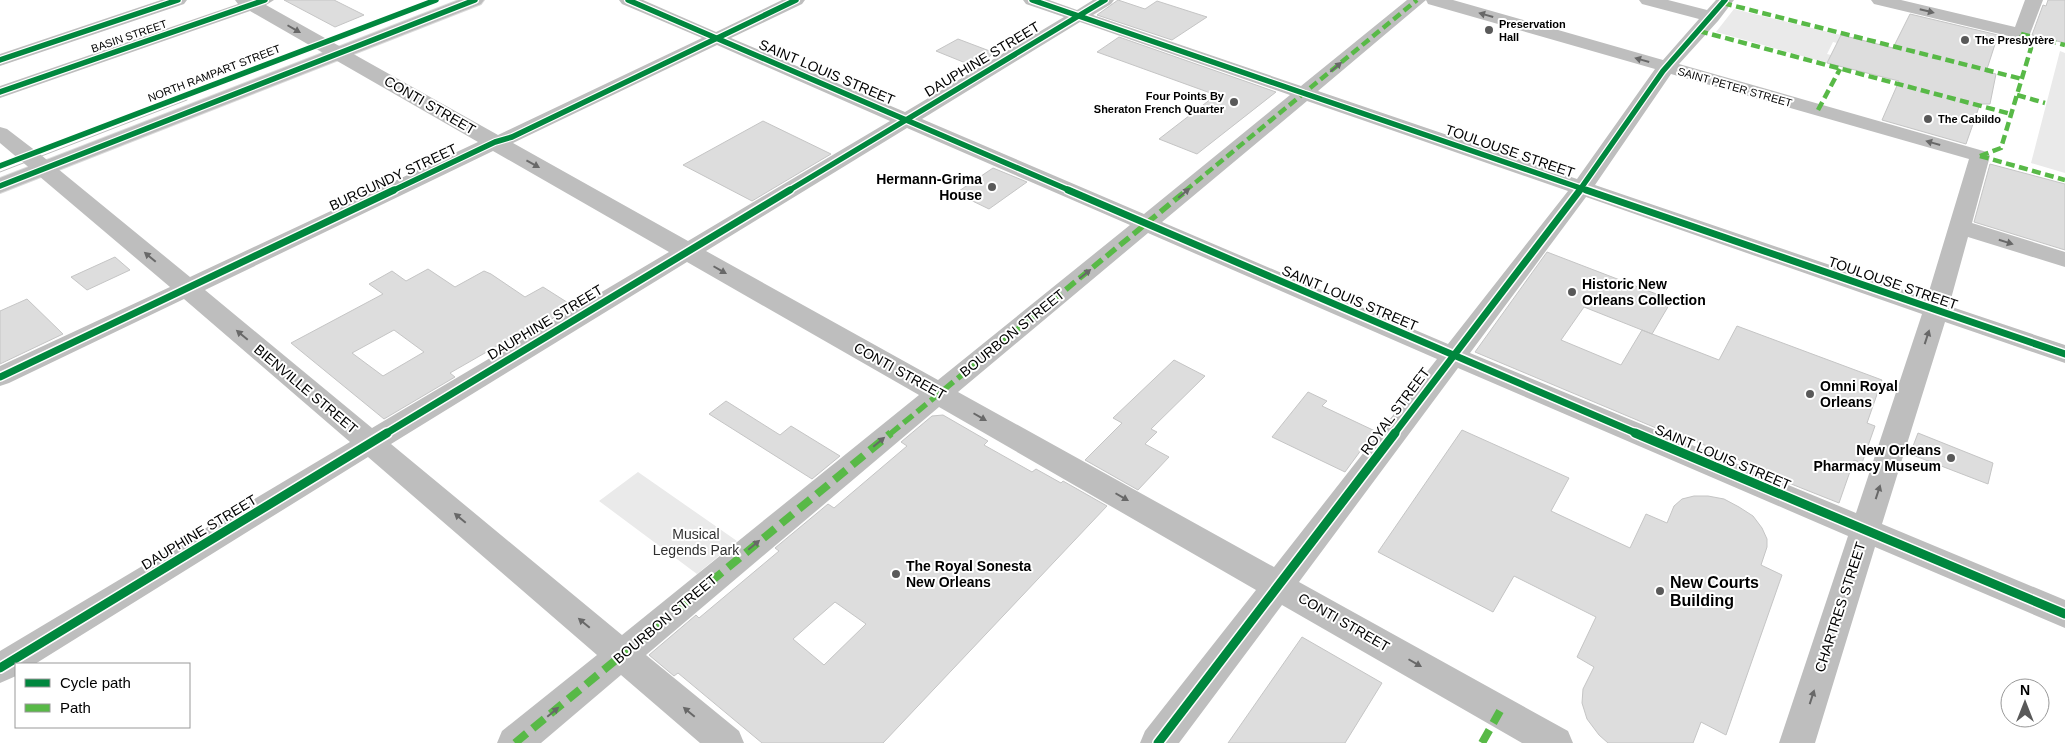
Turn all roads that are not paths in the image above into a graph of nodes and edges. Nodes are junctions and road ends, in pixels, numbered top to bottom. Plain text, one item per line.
1 (178, 0) edge
2 (436, 0) edge
3 (475, 0) edge
4 (628, 0) edge
5 (796, 0) edge
6 (1032, 0) edge
7 (1105, 0) edge
8 (1417, 0) edge
9 (1434, 0) edge
10 (1648, 0) edge
11 (1725, 0) edge
12 (1880, 0) edge
13 (2034, 0) edge
14 (254, 2) edge
15 (1078, 16) junction
16 (1712, 17) junction
17 (716, 38) junction
18 (330, 49) junction
19 (0, 60) edge
20 (1667, 68) junction
21 (0, 92) edge
22 (1304, 94) junction
23 (906, 120) junction
24 (0, 133) edge
25 (495, 142) junction
26 (1980, 156) joint
27 (37, 162) junction
28 (0, 166) edge
29 (0, 186) edge
30 (1581, 189) junction
31 (1146, 224) junction
32 (1960, 228) junction
33 (688, 251) junction
34 (2065, 260) edge
35 (187, 288) junction
36 (1936, 311) junction
37 (2065, 354) edge
38 (1453, 356) junction
39 (0, 377) edge
40 (938, 393) junction
41 (370, 442) junction
42 (1865, 530) junction
43 (1278, 585) junction
44 (2065, 614) edge
45 (622, 654) junction
46 (0, 668) edge
47 (516, 743) edge
48 (726, 743) edge
49 (1158, 743) edge
50 (1556, 743) edge
51 (1797, 743) edge

1 - 19 street, BASIN STREET
2 - 18 main road, NORTH RAMPART STREET
3 - 18 main road, NORTH RAMPART STREET
4 - 17 street, SAINT LOUIS STREET
5 - 17 street, BURGUNDY STREET
6 - 15 street, TOULOUSE STREET
7 - 15 street, DAUPHINE STREET
22 -> 8 street, BOURBON STREET
20 -> 9 street, SAINT PETER STREET
10 - 16 street
11 - 16 street, ROYAL STREET
12 -> 13 street
14 -> 18 street, CONTI STREET
14 - 21 street, BASIN STREET
15 - 22 street, TOULOUSE STREET
15 - 23 street, DAUPHINE STREET
16 - 20 street, ROYAL STREET
17 - 23 street, SAINT LOUIS STREET
17 - 25 street, BURGUNDY STREET
18 - 25 street, CONTI STREET
18 - 27 main road, NORTH RAMPART STREET
26 -> 20 street, SAINT PETER STREET
20 - 30 street, ROYAL STREET
22 - 30 street, TOULOUSE STREET
31 -> 22 street, BOURBON STREET
23 - 31 street, SAINT LOUIS STREET
23 - 33 street, DAUPHINE STREET
24 - 27 street, BIENVILLE STREET
25 -> 33 street, CONTI STREET
25 - 35 street, BURGUNDY STREET
26 - 32 street, CHARTRES STREET
27 - 28 main road, NORTH RAMPART STREET
27 - 29 main road, NORTH RAMPART STREET
35 -> 27 street, BIENVILLE STREET
30 - 36 street, TOULOUSE STREET
30 - 38 street, ROYAL STREET
31 - 38 street, SAINT LOUIS STREET
40 -> 31 street, BOURBON STREET
32 -> 34 street
32 - 36 street, CHARTRES STREET
33 -> 40 street, CONTI STREET
33 - 41 street, DAUPHINE STREET
35 - 39 street, BURGUNDY STREET
41 -> 35 street, BIENVILLE STREET
36 - 37 street, TOULOUSE STREET
42 -> 36 street, CHARTRES STREET
38 - 42 street, SAINT LOUIS STREET
38 - 43 street, ROYAL STREET
40 -> 43 street, CONTI STREET
45 -> 40 street, BOURBON STREET
45 -> 41 street, BIENVILLE STREET
41 - 46 street, DAUPHINE STREET
42 - 44 street, SAINT LOUIS STREET
51 -> 42 street, CHARTRES STREET
43 - 49 street, ROYAL STREET
43 -> 50 street, CONTI STREET
47 -> 45 street, BOURBON STREET
48 -> 45 street, BIENVILLE STREET

